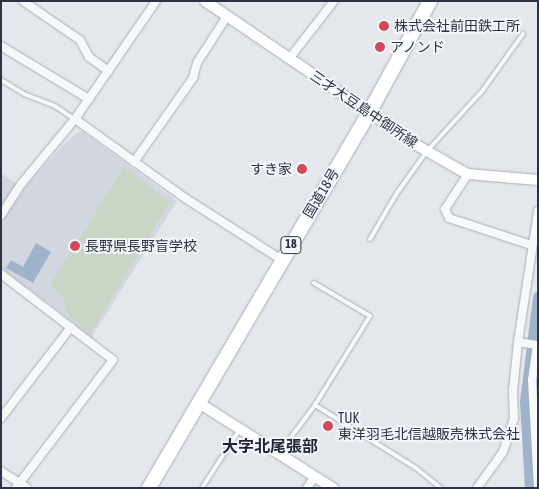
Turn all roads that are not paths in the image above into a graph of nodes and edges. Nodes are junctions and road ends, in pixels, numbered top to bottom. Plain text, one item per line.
1 (24, 1) edge
2 (156, 1) edge
3 (205, 1) edge
4 (334, 1) edge
5 (430, 1) edge
6 (227, 16) junction
7 (523, 34) dead end
8 (1, 46) edge
9 (288, 59) junction
10 (108, 71) junction
11 (1, 80) edge
12 (90, 99) junction
13 (369, 113) junction
14 (75, 119) junction
15 (427, 151) junction
16 (134, 162) junction
17 (468, 174) junction
18 (538, 180) edge
19 (538, 211) edge
20 (1, 215) edge
21 (370, 238) dead end
22 (531, 245) junction
23 (282, 260) junction
24 (1, 274) edge
25 (314, 283) dead end
26 (71, 327) junction
27 (521, 342) junction
28 (537, 345) edge
29 (199, 403) junction
30 (315, 405) junction
31 (1, 418) edge
32 (240, 429) junction
33 (279, 454) junction
34 (1, 471) edge
35 (315, 476) junction
36 (18, 485) edge
37 (27, 488) edge
38 (149, 488) edge
39 (202, 488) edge
40 (307, 488) edge
41 (333, 488) edge
42 (441, 488) edge
43 (477, 488) edge
44 (538, 488) edge

1 - 10 street
2 - 10 street
3 - 6 main road, 三才大豆島中御所線
4 - 9 street
5 - 13 highway, 国道18号 / 18
6 - 9 main road, 三才大豆島中御所線
6 - 16 street
7 - 15 lane
8 - 12 street
9 - 13 main road, 三才大豆島中御所線
10 - 12 street
11 - 14 lane
12 - 14 street
13 - 15 main road, 三才大豆島中御所線
13 - 23 highway, 国道18号 / 18
14 - 16 street
14 - 20 street
15 - 17 main road, 三才大豆島中御所線
15 - 21 lane
16 - 23 street
17 - 18 main road, 三才大豆島中御所線
17 - 22 street
19 - 22 street
22 - 27 street
23 - 29 highway, 国道18号 / 18
24 - 26 street
25 - 30 lane
26 - 31 street
26 - 36 street
27 - 28 street
27 - 43 street
28 - 44 street
29 - 32 main road
29 - 38 highway, 国道18号 / 18
30 - 33 lane
30 - 42 lane
32 - 33 main road
32 - 39 lane
33 - 35 main road
34 - 36 street
35 - 40 street
35 - 41 main road
36 - 37 street

